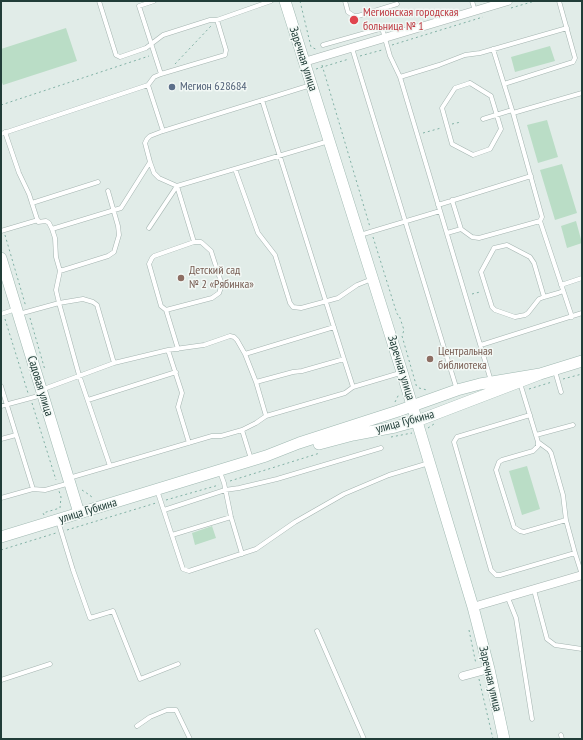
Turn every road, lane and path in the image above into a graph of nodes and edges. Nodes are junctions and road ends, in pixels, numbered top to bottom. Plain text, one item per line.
1 (99, 1) edge
2 (154, 1) edge
3 (271, 1) edge
4 (284, 1) edge
5 (300, 1) edge
6 (344, 1) edge
7 (472, 1) edge
8 (508, 1) edge
9 (535, 1) edge
10 (559, 1) edge
11 (139, 3) edge
12 (259, 3) edge
13 (397, 4) dead end
14 (506, 10) dead end
15 (475, 11) junction
16 (484, 17) dead end
17 (217, 20) junction
18 (390, 26) dead end
19 (382, 28) junction
20 (567, 28) junction
21 (385, 39) junction
22 (151, 44) junction
23 (395, 44) dead end
24 (323, 45) dead end
25 (352, 48) junction
26 (493, 49) junction
27 (155, 54) junction
28 (320, 57) junction
29 (304, 62) junction
30 (166, 73) junction
31 (161, 74) junction
32 (400, 77) junction
33 (504, 84) junction
34 (148, 85) junction
35 (311, 85) junction
36 (582, 93) edge
37 (262, 100) junction
38 (1, 105) edge
39 (512, 111) junction
40 (496, 115) junction
41 (483, 119) dead end
42 (461, 122) dead end
43 (447, 126) junction
44 (163, 131) junction
45 (3, 133) edge
46 (417, 135) junction
47 (329, 141) junction
48 (280, 156) junction
49 (150, 162) junction
50 (236, 169) junction
51 (531, 176) junction
52 (98, 182) dead end
53 (176, 186) junction
54 (108, 190) dead end
55 (452, 200) junction
56 (32, 203) junction
57 (438, 205) junction
58 (114, 210) junction
59 (440, 212) junction
60 (38, 220) junction
61 (540, 221) junction
62 (405, 222) junction
63 (149, 228) dead end
64 (52, 229) junction
65 (461, 229) junction
66 (1, 231) edge
67 (371, 232) junction
68 (447, 233) junction
69 (359, 235) junction
70 (194, 242) junction
71 (1, 258) edge
72 (60, 271) junction
73 (582, 278) edge
74 (373, 279) junction
75 (561, 285) junction
76 (487, 290) junction
77 (564, 291) junction
78 (466, 296) junction
79 (544, 297) junction
80 (326, 301) junction
81 (59, 302) junction
82 (166, 310) junction
83 (17, 312) junction
84 (582, 313) edge
85 (1, 314) edge
86 (572, 317) junction
87 (334, 327) junction
88 (481, 345) junction
89 (178, 349) junction
90 (168, 350) junction
91 (245, 354) junction
92 (344, 359) junction
93 (582, 361) edge
94 (114, 363) junction
95 (554, 369) junction
96 (176, 372) junction
97 (402, 372) junction
98 (540, 374) junction
99 (80, 375) junction
100 (256, 382) junction
101 (492, 382) junction
102 (520, 382) junction
103 (1, 386) edge
104 (353, 387) junction
105 (417, 388) dead end
106 (457, 390) junction
107 (42, 392) junction
108 (561, 392) dead end
109 (88, 400) junction
110 (6, 404) junction
111 (1, 406) edge
112 (412, 406) junction
113 (530, 415) junction
114 (266, 416) junction
115 (417, 421) junction
116 (573, 426) dead end
117 (242, 430) junction
118 (16, 434) junction
119 (536, 435) junction
120 (1, 439) edge
121 (538, 442) junction
122 (189, 443) junction
123 (381, 448) dead end
124 (266, 456) junction
125 (252, 461) junction
126 (429, 462) junction
127 (110, 466) junction
128 (220, 470) junction
129 (69, 480) junction
130 (33, 489) junction
131 (156, 490) junction
132 (225, 490) junction
133 (61, 497) dead end
134 (1, 498) edge
135 (164, 510) junction
136 (43, 513) dead end
137 (79, 513) junction
138 (231, 517) junction
139 (58, 520) junction
140 (566, 520) junction
141 (98, 521) dead end
142 (62, 531) junction
143 (172, 535) junction
144 (1, 537) edge
145 (1, 550) edge
146 (575, 553) junction
147 (242, 554) junction
148 (582, 575) edge
149 (534, 590) junction
150 (508, 598) junction
151 (473, 607) junction
152 (469, 630) dead end
153 (317, 631) dead end
154 (582, 648) edge
155 (50, 664) dead end
156 (178, 664) dead end
157 (489, 668) junction
158 (478, 672) junction
159 (463, 676) dead end
160 (1, 680) edge
161 (532, 719) dead end
162 (137, 726) dead end
163 (190, 739) edge
164 (364, 739) edge
165 (493, 739) edge
166 (504, 739) edge

1 - 22 lane
2 - 11 lane
3 - 12 lane
4 - 29 main road, Заречная улица
5 - 28 path
6 - 13 lane
7 - 15 lane
8 - 15 street
9 - 14 path
10 - 20 lane
11 - 22 lane
12 - 17 lane
15 - 21 street
16 - 23 path
17 - 22 lane
17 - 30 path
17 - 30 lane
18 - 19 lane
19 - 21 lane
19 - 24 lane
20 - 26 lane
20 - 33 lane
21 - 25 street
21 - 32 lane
22 - 27 lane
25 - 28 street
25 - 62 lane
26 - 32 lane
26 - 33 lane
27 - 31 lane
27 - 38 path
28 - 29 street
28 - 67 path
29 - 35 main road, Заречная улица
30 - 31 lane
31 - 34 lane
32 - 46 lane
33 - 39 lane
34 - 44 lane
34 - 45 lane
35 - 37 lane
35 - 47 main road, Заречная улица
36 - 39 lane
37 - 44 lane
37 - 48 lane
39 - 40 lane
39 - 51 lane
40 - 41 lane
40 - 43 lane
40 - 43 lane
42 - 43 path
43 - 46 path
44 - 49 lane
45 - 56 lane
46 - 57 lane
47 - 48 lane
47 - 69 main road, Заречная улица
48 - 50 lane
48 - 80 lane
49 - 53 lane
49 - 58 lane
50 - 53 lane
50 - 80 lane
51 - 55 lane
51 - 61 lane
52 - 56 lane
53 - 63 lane
53 - 70 lane
54 - 58 lane
55 - 57 lane
55 - 65 lane
56 - 60 lane
57 - 59 lane
58 - 64 lane
58 - 72 lane
59 - 62 lane
59 - 68 lane
60 - 64 lane
60 - 66 lane
61 - 65 lane
61 - 75 lane
62 - 67 lane
62 - 106 lane
64 - 72 lane
65 - 68 lane
67 - 69 lane
67 - 105 path
68 - 78 lane
69 - 74 main road, Заречная улица
70 - 82 lane
70 - 82 lane
71 - 83 main road, Садовая улица
72 - 81 lane
73 - 75 lane
74 - 80 lane
74 - 97 main road, Заречная улица
75 - 77 lane
76 - 78 path
76 - 79 lane
76 - 79 lane
77 - 79 lane
77 - 86 lane
78 - 88 lane
80 - 87 lane
81 - 83 lane
81 - 94 lane
81 - 99 lane
82 - 89 lane
83 - 85 lane
83 - 107 main road, Садовая улица
84 - 86 lane
86 - 88 lane
87 - 91 lane
87 - 92 lane
88 - 101 lane
89 - 90 lane
89 - 91 lane
90 - 94 lane
90 - 96 lane
91 - 100 lane
92 - 100 lane
92 - 104 lane
93 - 95 main road, улица Губкина
94 - 99 lane
95 - 98 main road, улица Губкина
95 - 108 lane
96 - 109 lane
96 - 122 lane
97 - 104 lane
97 - 112 main road, Заречная улица
98 - 101 main road, улица Губкина
98 - 102 main road, улица Губкина
99 - 107 lane
99 - 109 lane
100 - 114 lane
101 - 106 main road, улица Губкина
102 - 113 lane
102 - 115 main road, улица Губкина
103 - 110 lane
104 - 114 lane
106 - 112 main road, улица Губкина
107 - 110 lane
107 - 129 main road, Садовая улица
109 - 127 lane
110 - 111 lane
110 - 118 lane
112 - 115 main road, Заречная улица
112 - 124 main road, улица Губкина
113 - 119 lane
113 - 146 lane
114 - 117 lane
115 - 124 main road, улица Губкина
115 - 126 main road, Заречная улица
116 - 119 lane
117 - 122 lane
117 - 125 lane
118 - 120 lane
118 - 130 lane
119 - 121 lane
121 - 140 lane
121 - 140 lane
122 - 127 lane
123 - 132 lane
124 - 125 main road, улица Губкина
125 - 128 main road, улица Губкина
126 - 147 lane
126 - 151 main road, Заречная улица
127 - 129 lane
128 - 131 main road, улица Губкина
128 - 132 lane
129 - 130 lane
129 - 137 main road, Садовая улица
130 - 134 lane
131 - 135 lane
131 - 137 main road, улица Губкина
132 - 135 lane
132 - 138 lane
133 - 136 path
135 - 143 lane
137 - 139 main road, улица Губкина
138 - 143 lane
138 - 147 lane
139 - 142 lane
139 - 144 main road, улица Губкина
140 - 146 lane
141 - 142 path
142 - 145 path
142 - 156 lane
143 - 147 lane
146 - 148 lane
148 - 149 street
149 - 150 street
149 - 154 lane
150 - 151 street
150 - 161 lane
151 - 157 main road, Заречная улица
152 - 158 path
153 - 164 lane
155 - 160 lane
157 - 158 street
157 - 166 main road, Заречная улица
158 - 159 street
158 - 165 path
162 - 163 lane

